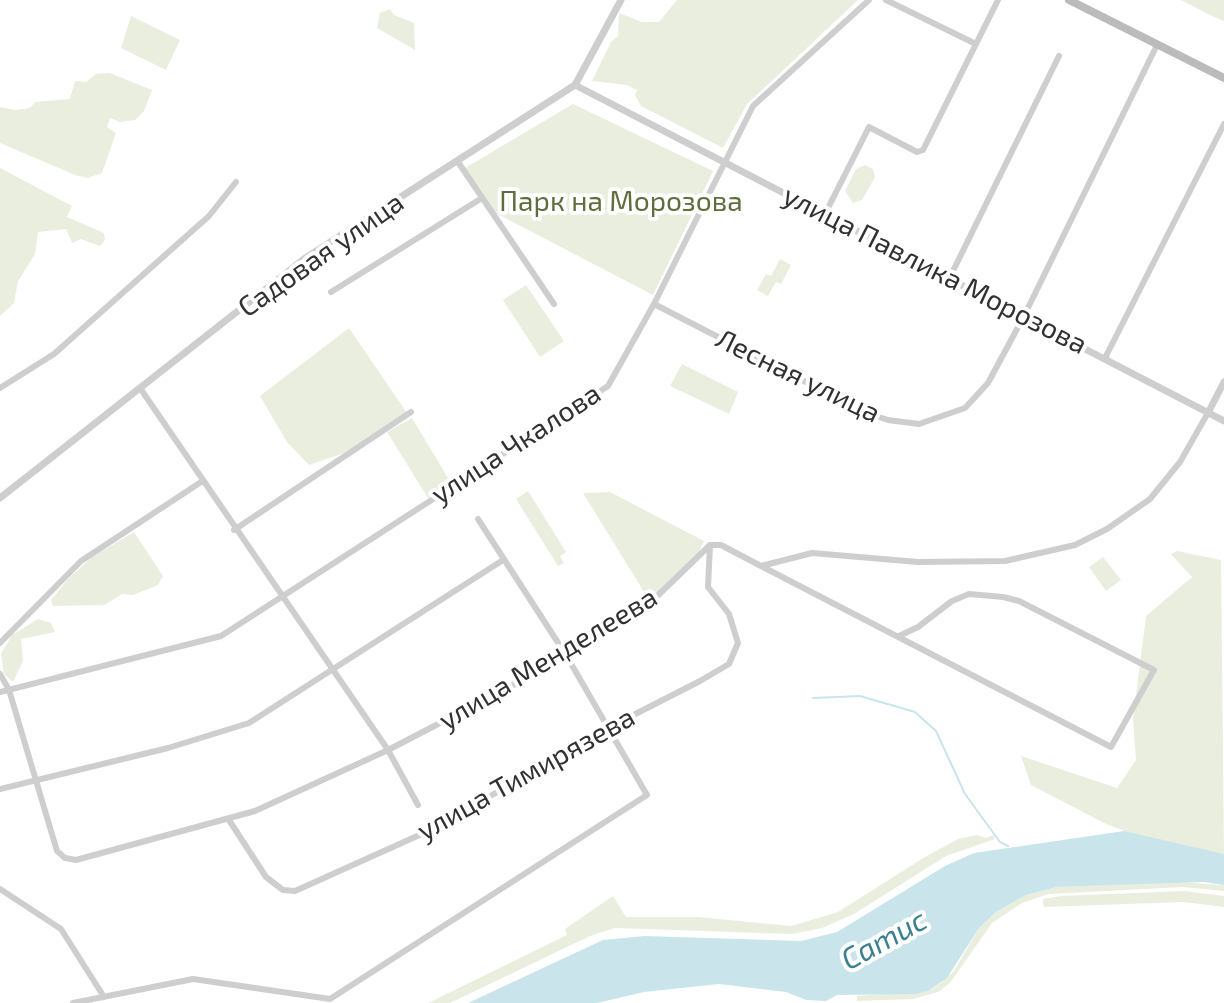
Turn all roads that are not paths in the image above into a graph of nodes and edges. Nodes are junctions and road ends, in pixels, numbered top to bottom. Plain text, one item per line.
1 (621, 0) edge
2 (869, 0) edge
3 (886, 0) edge
4 (998, 0) edge
5 (1069, 0) edge
6 (976, 44) junction
7 (1157, 45) junction
8 (1059, 56) dead end
9 (1224, 78) edge
10 (575, 85) junction
11 (1224, 124) edge
12 (458, 162) junction
13 (724, 162) junction
14 (236, 182) dead end
15 (482, 198) junction
16 (826, 212) junction
17 (950, 277) junction
18 (331, 292) dead end
19 (554, 304) dead end
20 (654, 304) junction
21 (1024, 316) junction
22 (1105, 358) junction
23 (1224, 382) edge
24 (0, 388) edge
25 (140, 388) junction
26 (1209, 411) junction
27 (411, 412) dead end
28 (1224, 421) edge
29 (201, 482) junction
30 (0, 498) edge
31 (478, 519) dead end
32 (234, 530) junction
33 (710, 545) junction
34 (503, 560) junction
35 (761, 566) junction
36 (281, 597) junction
37 (899, 636) junction
38 (0, 643) edge
39 (566, 655) junction
40 (332, 670) junction
41 (0, 674) edge
42 (9, 690) junction
43 (0, 692) edge
44 (608, 728) junction
45 (388, 750) junction
46 (35, 780) junction
47 (0, 789) edge
48 (418, 805) dead end
49 (229, 820) junction
50 (0, 889) edge
51 (104, 997) junction
52 (73, 1003) edge

1 - 10 street, Садовая улица
2 - 13 street, улица Чкалова
3 - 6 street
4 - 6 street
5 - 7 main road
6 - 16 street
7 - 9 main road
7 - 21 street, Лесная улица
8 - 17 street
10 - 12 street, Садовая улица
10 - 13 street, улица Павлика Морозова
11 - 22 street
12 - 15 street
12 - 25 street, Садовая улица
13 - 16 street, улица Павлика Морозова
13 - 20 street, улица Чкалова
14 - 24 street
15 - 18 street
15 - 19 street
16 - 17 street, улица Павлика Морозова
17 - 21 street, улица Павлика Морозова
20 - 21 street, Лесная улица
20 - 36 street, улица Чкалова
21 - 22 street, улица Павлика Морозова
22 - 26 street, улица Павлика Морозова
23 - 26 street
25 - 29 street
25 - 30 street, Садовая улица
26 - 28 street, улица Павлика Морозова
26 - 35 street
27 - 32 street
29 - 32 street
29 - 38 street
31 - 34 street
32 - 36 street
33 - 35 street
33 - 39 street, улица Менделеева
33 - 44 street, улица Тимирязева
34 - 39 street
34 - 40 street
35 - 37 street
36 - 40 street
36 - 42 street, улица Чкалова
37 - 37 street
39 - 44 street
39 - 45 street, улица Менделеева
40 - 45 street
40 - 46 street
41 - 42 street, улица Менделеева
42 - 43 street, улица Чкалова
42 - 46 street, улица Менделеева
44 - 49 street, улица Тимирязева
44 - 51 street
45 - 48 street
45 - 49 street, улица Менделеева
46 - 47 street
46 - 49 street, улица Менделеева
50 - 51 street
51 - 52 street

